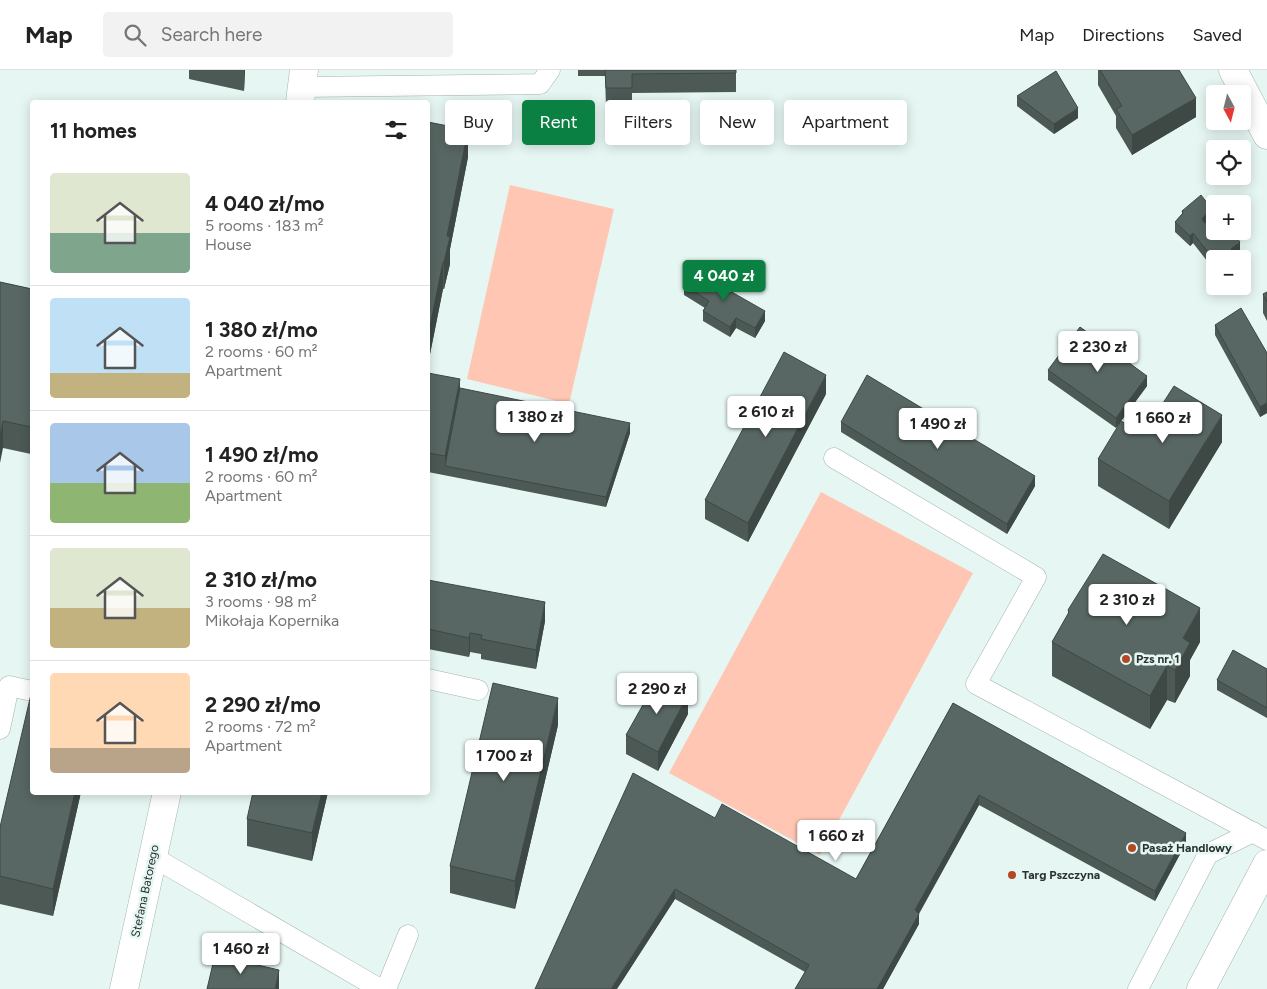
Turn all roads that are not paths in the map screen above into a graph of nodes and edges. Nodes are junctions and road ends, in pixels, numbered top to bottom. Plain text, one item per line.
1 (550, 70) edge
2 (1233, 70) edge
3 (302, 87) edge
4 (1267, 136) edge
5 (834, 458) dead end
6 (430, 679) edge
7 (478, 690) dead end
8 (30, 691) edge
9 (0, 729) edge
10 (166, 795) edge
11 (1260, 836) edge
12 (153, 857) junction
13 (1267, 864) edge
14 (408, 936) dead end
15 (124, 989) edge
16 (380, 989) edge
17 (386, 989) edge
18 (1138, 989) edge
19 (1201, 989) edge

1 - 3 lane
2 - 4 street
5 - 11 lane
6 - 7 lane
8 - 9 lane
10 - 12 street, Stefana Batorego
11 - 18 lane
12 - 15 street, Stefana Batorego
12 - 16 lane
13 - 19 street
14 - 17 lane

